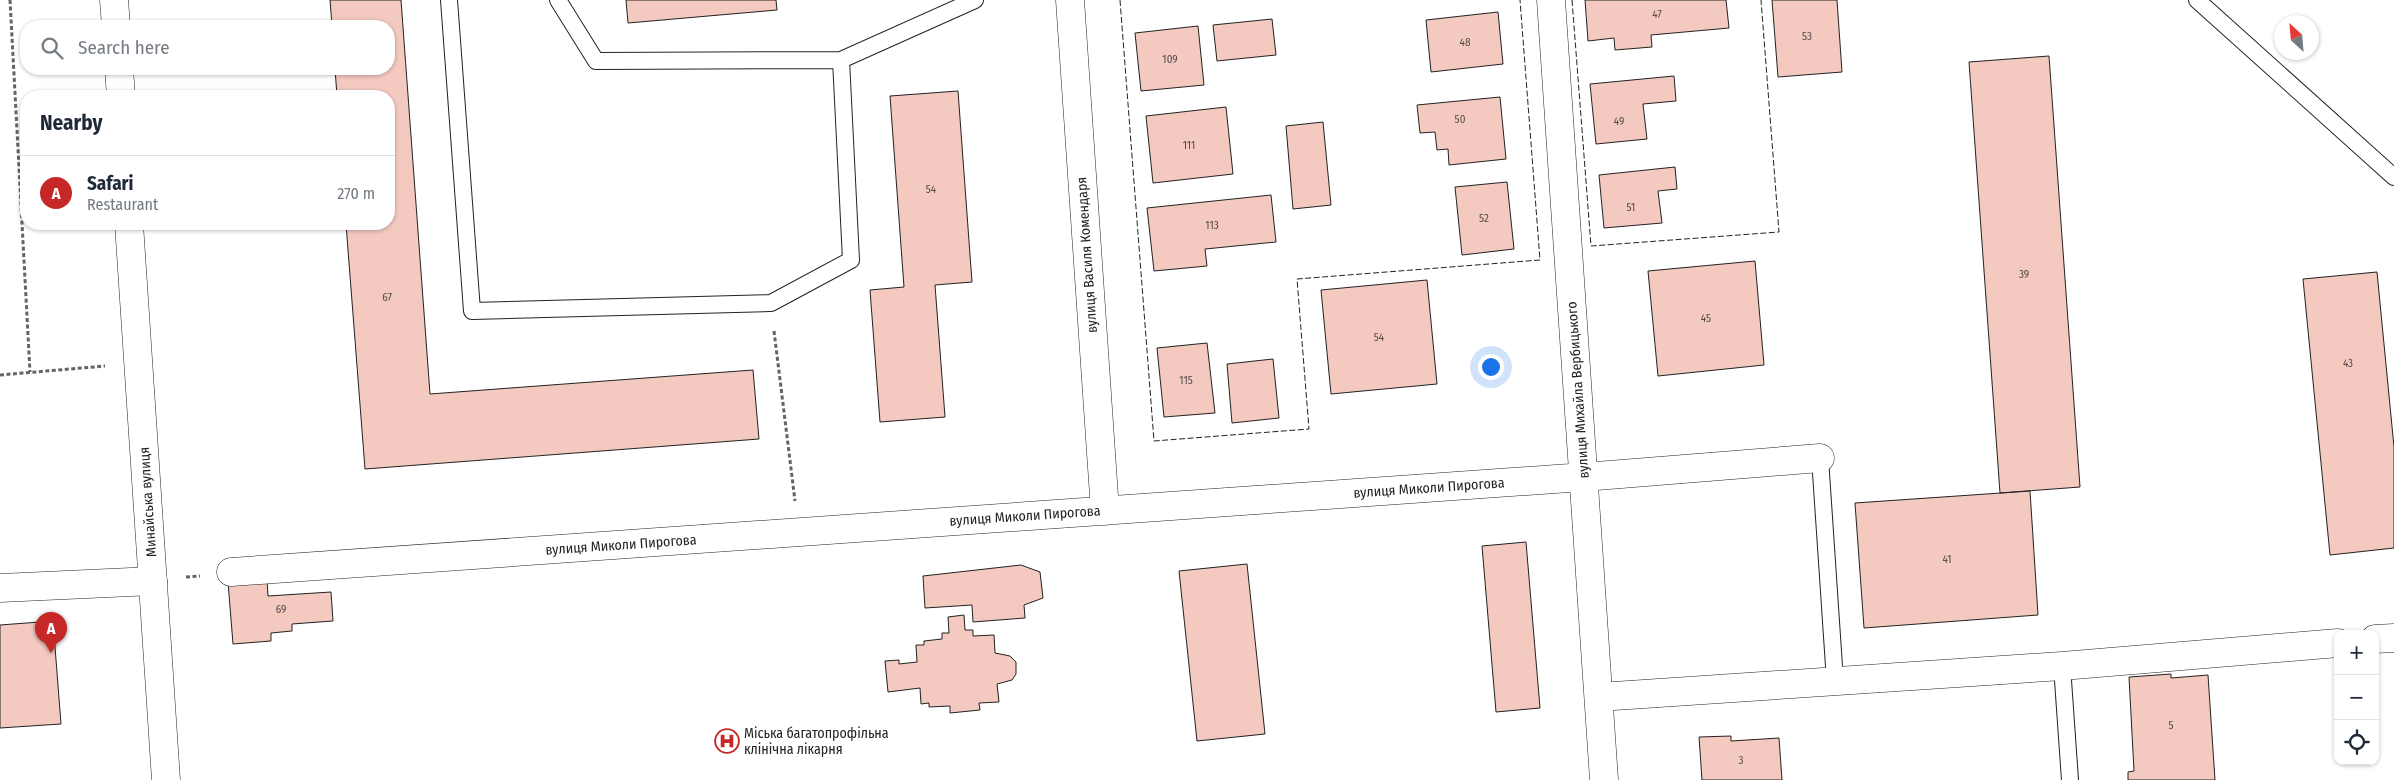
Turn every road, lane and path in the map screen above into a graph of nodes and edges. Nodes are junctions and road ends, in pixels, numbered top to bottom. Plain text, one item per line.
1 (10, 0) edge
2 (114, 0) edge
3 (449, 0) edge
4 (558, 0) edge
5 (975, 0) edge
6 (1070, 0) edge
7 (1551, 0) edge
8 (2196, 0) edge
9 (116, 20) edge
10 (841, 60) junction
11 (119, 75) edge
12 (121, 90) edge
13 (2394, 177) edge
14 (20, 186) edge
15 (22, 230) edge
16 (129, 230) edge
17 (770, 303) junction
18 (138, 363) junction
19 (30, 372) junction
20 (0, 375) edge
21 (1820, 458) joint
22 (1584, 477) junction
23 (1105, 511) junction
24 (798, 532) junction
25 (231, 572) joint
26 (153, 581) junction
27 (0, 588) edge
28 (2394, 638) edge
29 (2379, 639) edge
30 (2334, 643) edge
31 (2062, 666) junction
32 (1835, 681) junction
33 (1599, 697) junction
34 (166, 780) edge
35 (1604, 780) edge
36 (2070, 780) edge

1 - 14 path
2 - 9 street
3 - 17 lane
4 - 10 lane
5 - 10 lane
6 - 23 street, вулиця Василя Комендаря
7 - 22 street, вулиця Михайла Вербицького
8 - 13 lane
10 - 17 lane
11 - 12 street
15 - 19 path
16 - 18 street, Минайська вулиця
17 - 24 path
18 - 19 path
18 - 26 street, Минайська вулиця
19 - 20 path
21 - 22 street, вулиця Миколи Пирогова
21 - 32 lane
22 - 23 street, вулиця Миколи Пирогова
22 - 33 street, вулиця Михайла Вербицького
23 - 24 street, вулиця Миколи Пирогова
24 - 25 street, вулиця Миколи Пирогова
25 - 26 path
26 - 27 street
26 - 34 street, Минайська вулиця
28 - 29 street
30 - 31 street
31 - 32 street
31 - 36 lane
32 - 33 street
33 - 35 street, вулиця Михайла Вербицького

